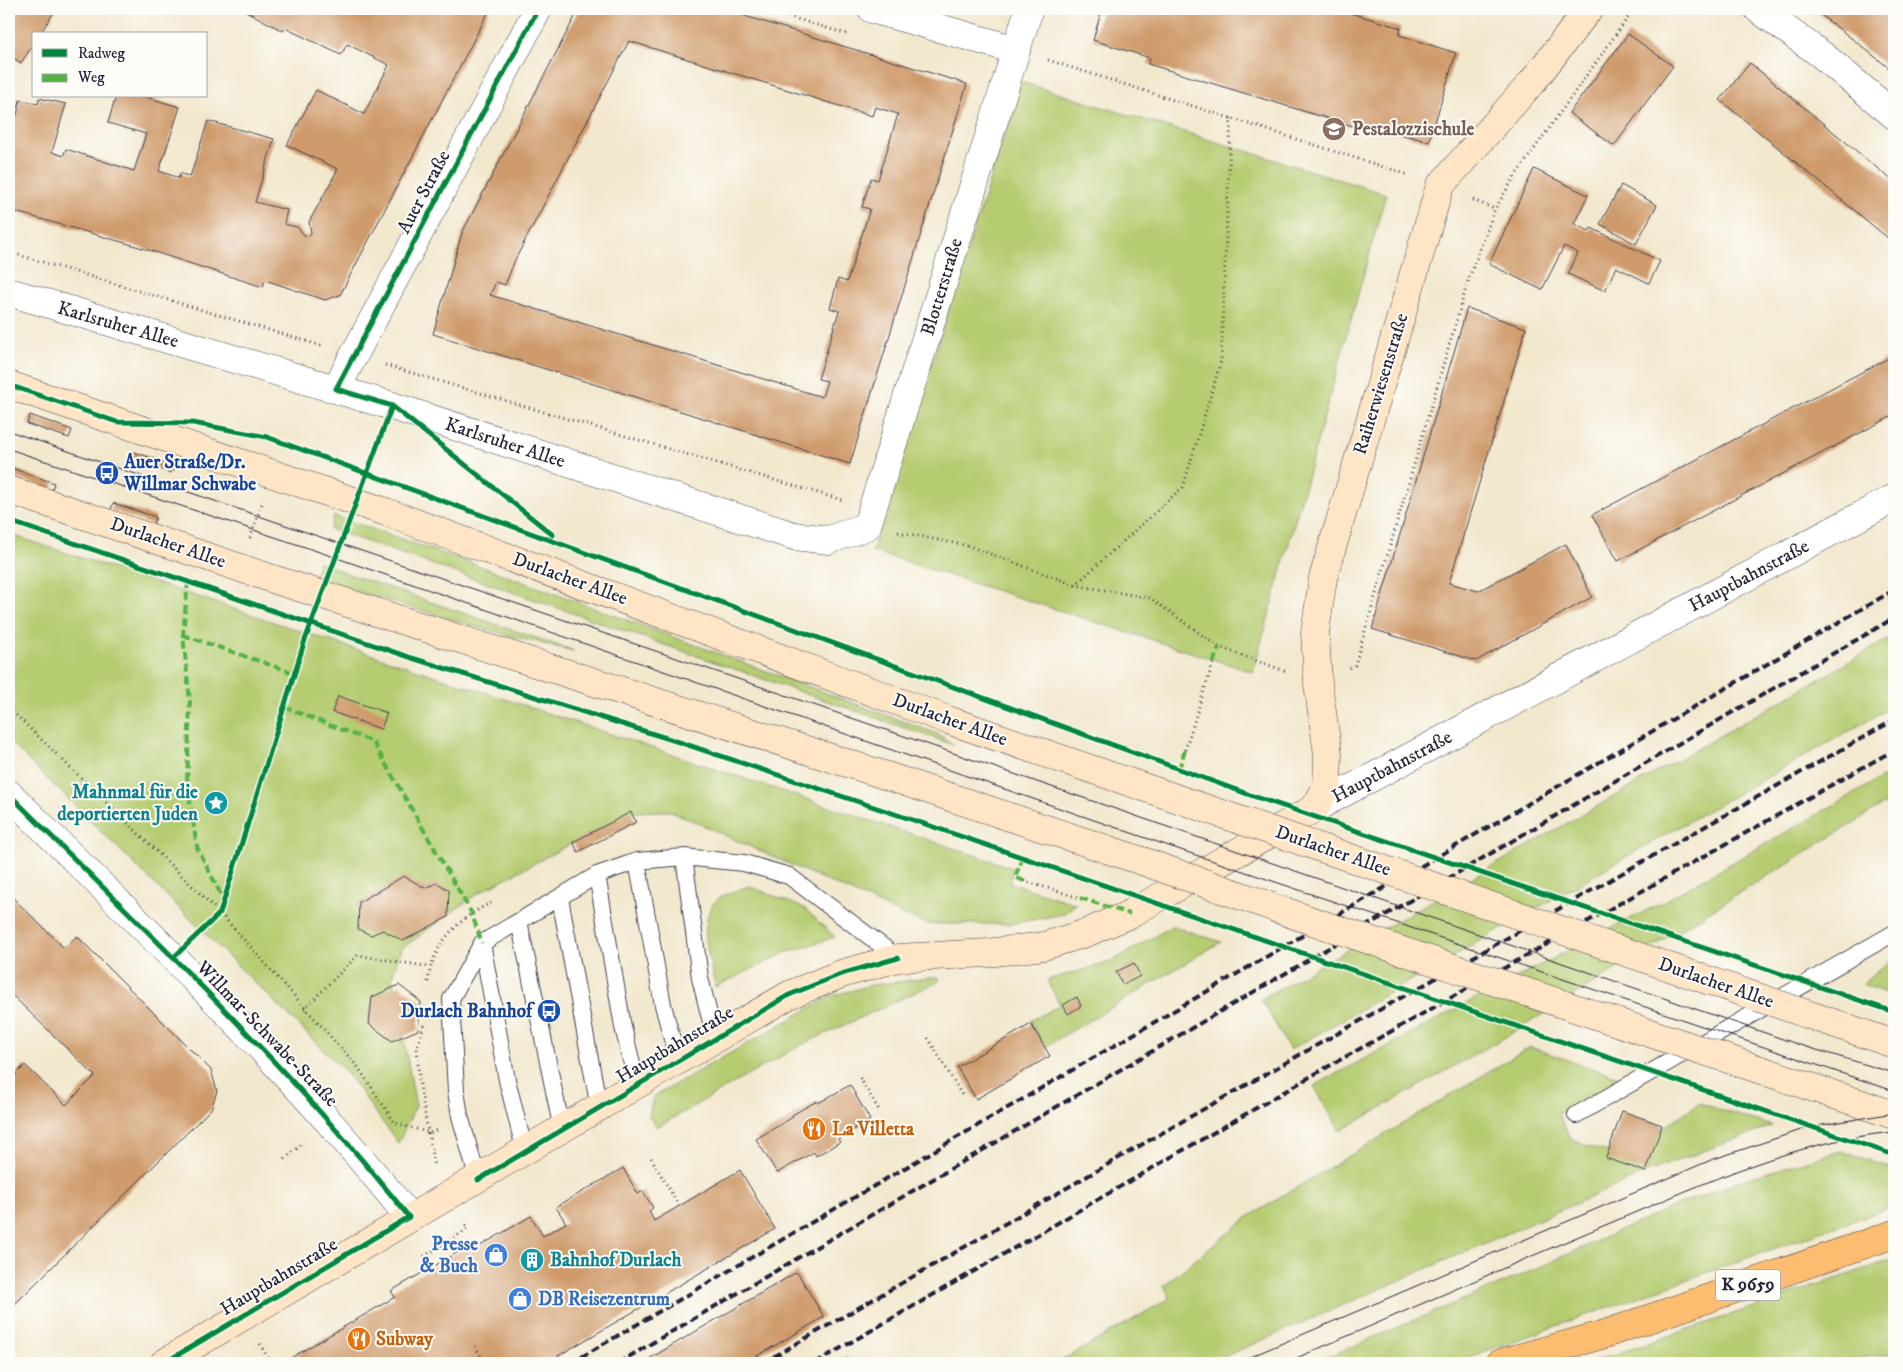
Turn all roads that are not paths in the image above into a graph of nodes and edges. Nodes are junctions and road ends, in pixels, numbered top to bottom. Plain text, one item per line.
1 (538, 9) edge
2 (872, 9) edge
3 (1029, 9) edge
4 (1589, 9) edge
5 (1758, 9) edge
6 (1016, 50) junction
7 (1894, 114) edge
8 (9, 292) edge
9 (9, 385) edge
10 (336, 389) junction
11 (9, 490) edge
12 (1894, 498) edge
13 (829, 540) joint
14 (9, 794) edge
15 (1315, 808) junction
16 (684, 857) junction
17 (638, 861) junction
18 (596, 876) junction
19 (560, 898) junction
20 (519, 922) junction
21 (1894, 933) edge
22 (482, 943) junction
23 (898, 958) junction
24 (715, 1038) junction
25 (1891, 1042) edge
26 (678, 1061) junction
27 (637, 1084) junction
28 (599, 1108) junction
29 (1894, 1114) edge
30 (1576, 1115) dead end
31 (562, 1130) junction
32 (525, 1152) junction
33 (478, 1180) junction
34 (409, 1217) junction
35 (1894, 1234) edge
36 (164, 1363) edge
37 (1500, 1363) edge

1 - 10 street, Auer Straße
2 - 6 street
3 - 6 street, Blotterstraße
4 - 15 main road, Raiherwiesenstraße
5 - 7 street
6 - 13 street, Blotterstraße
8 - 10 street, Karlsruher Allee
9 - 25 main road, Durlacher Allee, bridge
10 - 13 street, Karlsruher Allee
11 - 29 main road, Durlacher Allee, bridge
12 - 15 street, Hauptbahnstraße
14 - 34 street, Willmar-Schwabe-Straße
15 - 23 main road, Hauptbahnstraße
16 - 17 lane
16 - 23 lane
16 - 24 lane
17 - 18 lane
17 - 26 lane
18 - 19 lane
18 - 27 lane
19 - 20 lane
19 - 28 lane
20 - 22 lane
20 - 31 lane
21 - 30 lane
22 - 32 lane
22 - 33 lane
23 - 24 main road, Hauptbahnstraße
24 - 26 main road, Hauptbahnstraße
26 - 27 main road, Hauptbahnstraße
27 - 28 main road, Hauptbahnstraße
28 - 31 main road, Hauptbahnstraße
31 - 32 main road, Hauptbahnstraße
32 - 33 main road, Hauptbahnstraße
33 - 34 main road, Hauptbahnstraße
34 - 36 main road, Hauptbahnstraße
35 - 37 main road, K 9659

